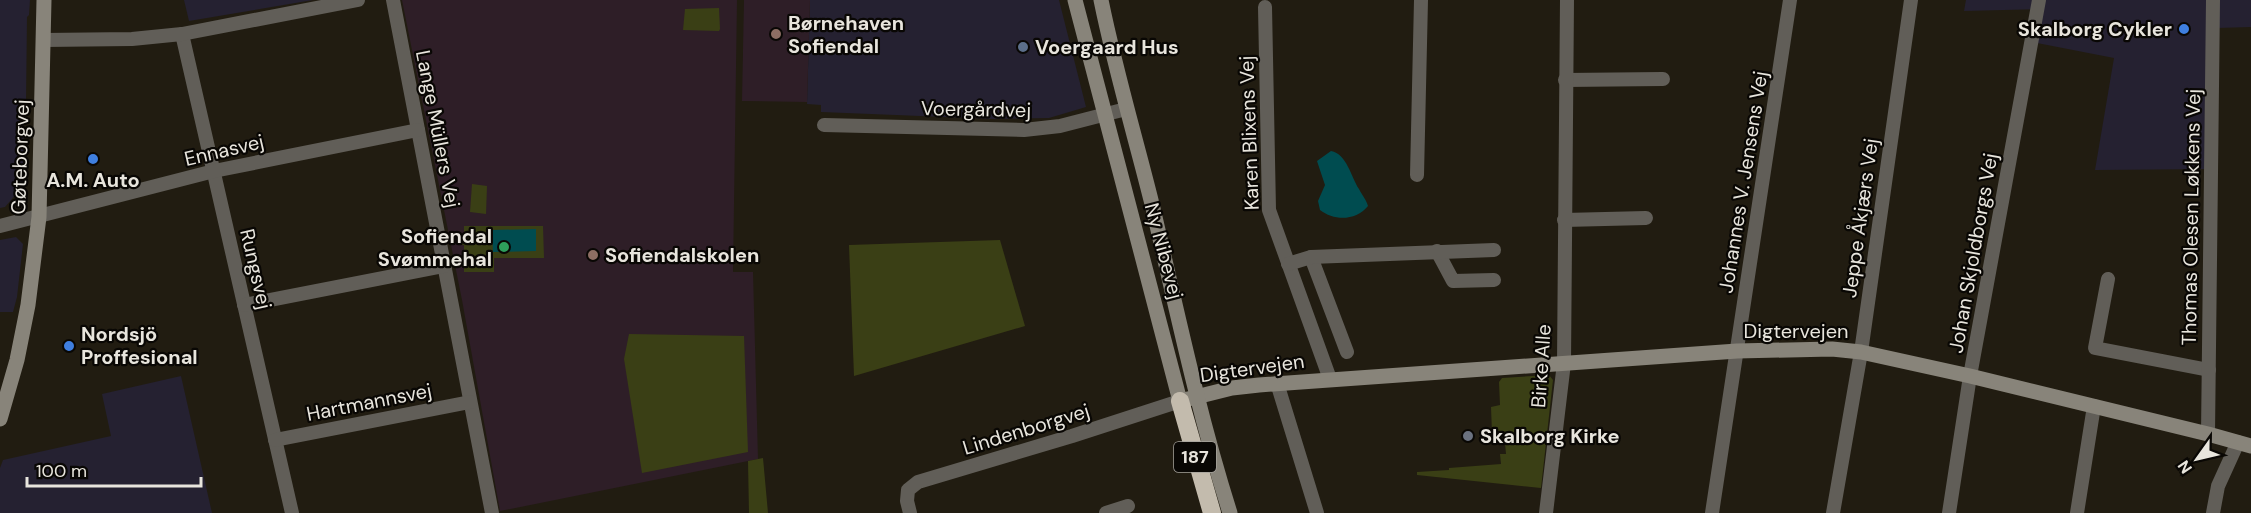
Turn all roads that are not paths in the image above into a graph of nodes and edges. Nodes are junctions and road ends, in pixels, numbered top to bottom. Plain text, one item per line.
1 (45, 0) edge
2 (357, 0) edge
3 (393, 0) edge
4 (1075, 0) edge
5 (1093, 0) edge
6 (1101, 0) edge
7 (1421, 0) edge
8 (1567, 0) edge
9 (1790, 0) edge
10 (1911, 0) edge
11 (2039, 0) edge
12 (2213, 0) edge
13 (1265, 7) dead end
14 (182, 34) junction
15 (44, 40) junction
16 (1110, 41) junction
17 (1565, 80) junction
18 (1663, 80) dead end
19 (1126, 109) junction
20 (1105, 114) junction
21 (824, 125) dead end
22 (418, 130) junction
23 (214, 171) junction
24 (1417, 175) dead end
25 (39, 217) junction
26 (1646, 218) dead end
27 (1564, 220) junction
28 (0, 226) edge
29 (1494, 250) dead end
30 (1437, 251) junction
31 (1311, 257) junction
32 (1288, 264) junction
33 (444, 266) junction
34 (2108, 279) dead end
35 (1494, 280) dead end
36 (1297, 289) joint
37 (244, 305) junction
38 (1737, 351) junction
39 (1347, 352) dead end
40 (1861, 352) junction
41 (1564, 363) junction
42 (2209, 370) junction
43 (1970, 376) junction
44 (1330, 379) junction
45 (1277, 383) junction
46 (1189, 399) junction
47 (470, 402) junction
48 (2094, 406) junction
49 (0, 419) edge
50 (2208, 434) junction
51 (275, 440) junction
52 (2244, 444) edge
53 (1128, 506) dead end
54 (292, 513) edge
55 (492, 513) edge
56 (910, 513) edge
57 (1106, 513) edge
58 (1212, 513) edge
59 (1230, 513) edge
60 (1317, 513) edge
61 (1546, 513) edge
62 (1712, 513) edge
63 (1833, 513) edge
64 (1949, 513) edge
65 (2077, 513) edge
66 (2213, 513) edge

1 - 15 street, Gøteborgvej
2 - 14 street
3 - 22 street, Lange Müllers Vej
4 - 20 street, Ny Nibevej / 187
5 - 16 street
6 - 16 street, Ny Nibevej / 187
7 - 24 street
8 - 17 street, Birke Alle
9 - 38 street, Johannes V. Jensens Vej
10 - 40 street, Jeppe Åkjærs Vej
11 - 43 street, Johan Skjoldborgs Vej
12 - 42 street, Thomas Olesen Løkkens Vej
13 - 32 street, Karen Blixens Vej
14 - 15 street
14 - 23 street, Rungsvej
15 - 25 street, Gøteborgvej
16 - 19 street, Ny Nibevej / 187
17 - 18 street
17 - 27 street, Birke Alle
19 - 20 street, Voergårdvej
19 - 46 street, Ny Nibevej / 187
20 - 21 street, Voergårdvej
20 - 46 street, Ny Nibevej / 187
22 - 23 street, Ennasvej
22 - 33 street, Lange Müllers Vej
23 - 25 street, Ennasvej
23 - 37 street, Rungsvej
25 - 28 street, Ennasvej
25 - 49 street, Gøteborgvej
26 - 27 street
27 - 41 street, Birke Alle
29 - 30 street
30 - 31 street
30 - 35 street
31 - 32 street
31 - 39 street
32 - 36 street, Karen Blixens Vej
33 - 37 street
33 - 47 street, Lange Müllers Vej
34 - 42 street
36 - 44 street, Digtervejen
37 - 51 street, Rungsvej
38 - 40 street, Digtervejen
38 - 41 street, Digtervejen
38 - 62 street, Johannes V. Jensens Vej
40 - 43 street, Digtervejen
40 - 63 street, Jeppe Åkjærs Vej
41 - 44 street, Digtervejen
41 - 61 street, Birke Alle
42 - 50 street, Thomas Olesen Løkkens Vej
43 - 48 street, Digtervejen
43 - 64 street, Johan Skjoldborgs Vej
44 - 45 street, Digtervejen
45 - 46 street, Digtervejen
45 - 60 street
46 - 56 street, Lindenborgvej
46 - 58 highway, Ny Nibevej / 187
46 - 59 street, Ny Nibevej / 187
47 - 51 street, Hartmannsvej
47 - 55 street, Lange Müllers Vej
48 - 50 street, Digtervejen
48 - 65 street
50 - 52 street, Digtervejen
51 - 54 street, Rungsvej
52 - 66 street
53 - 57 street

